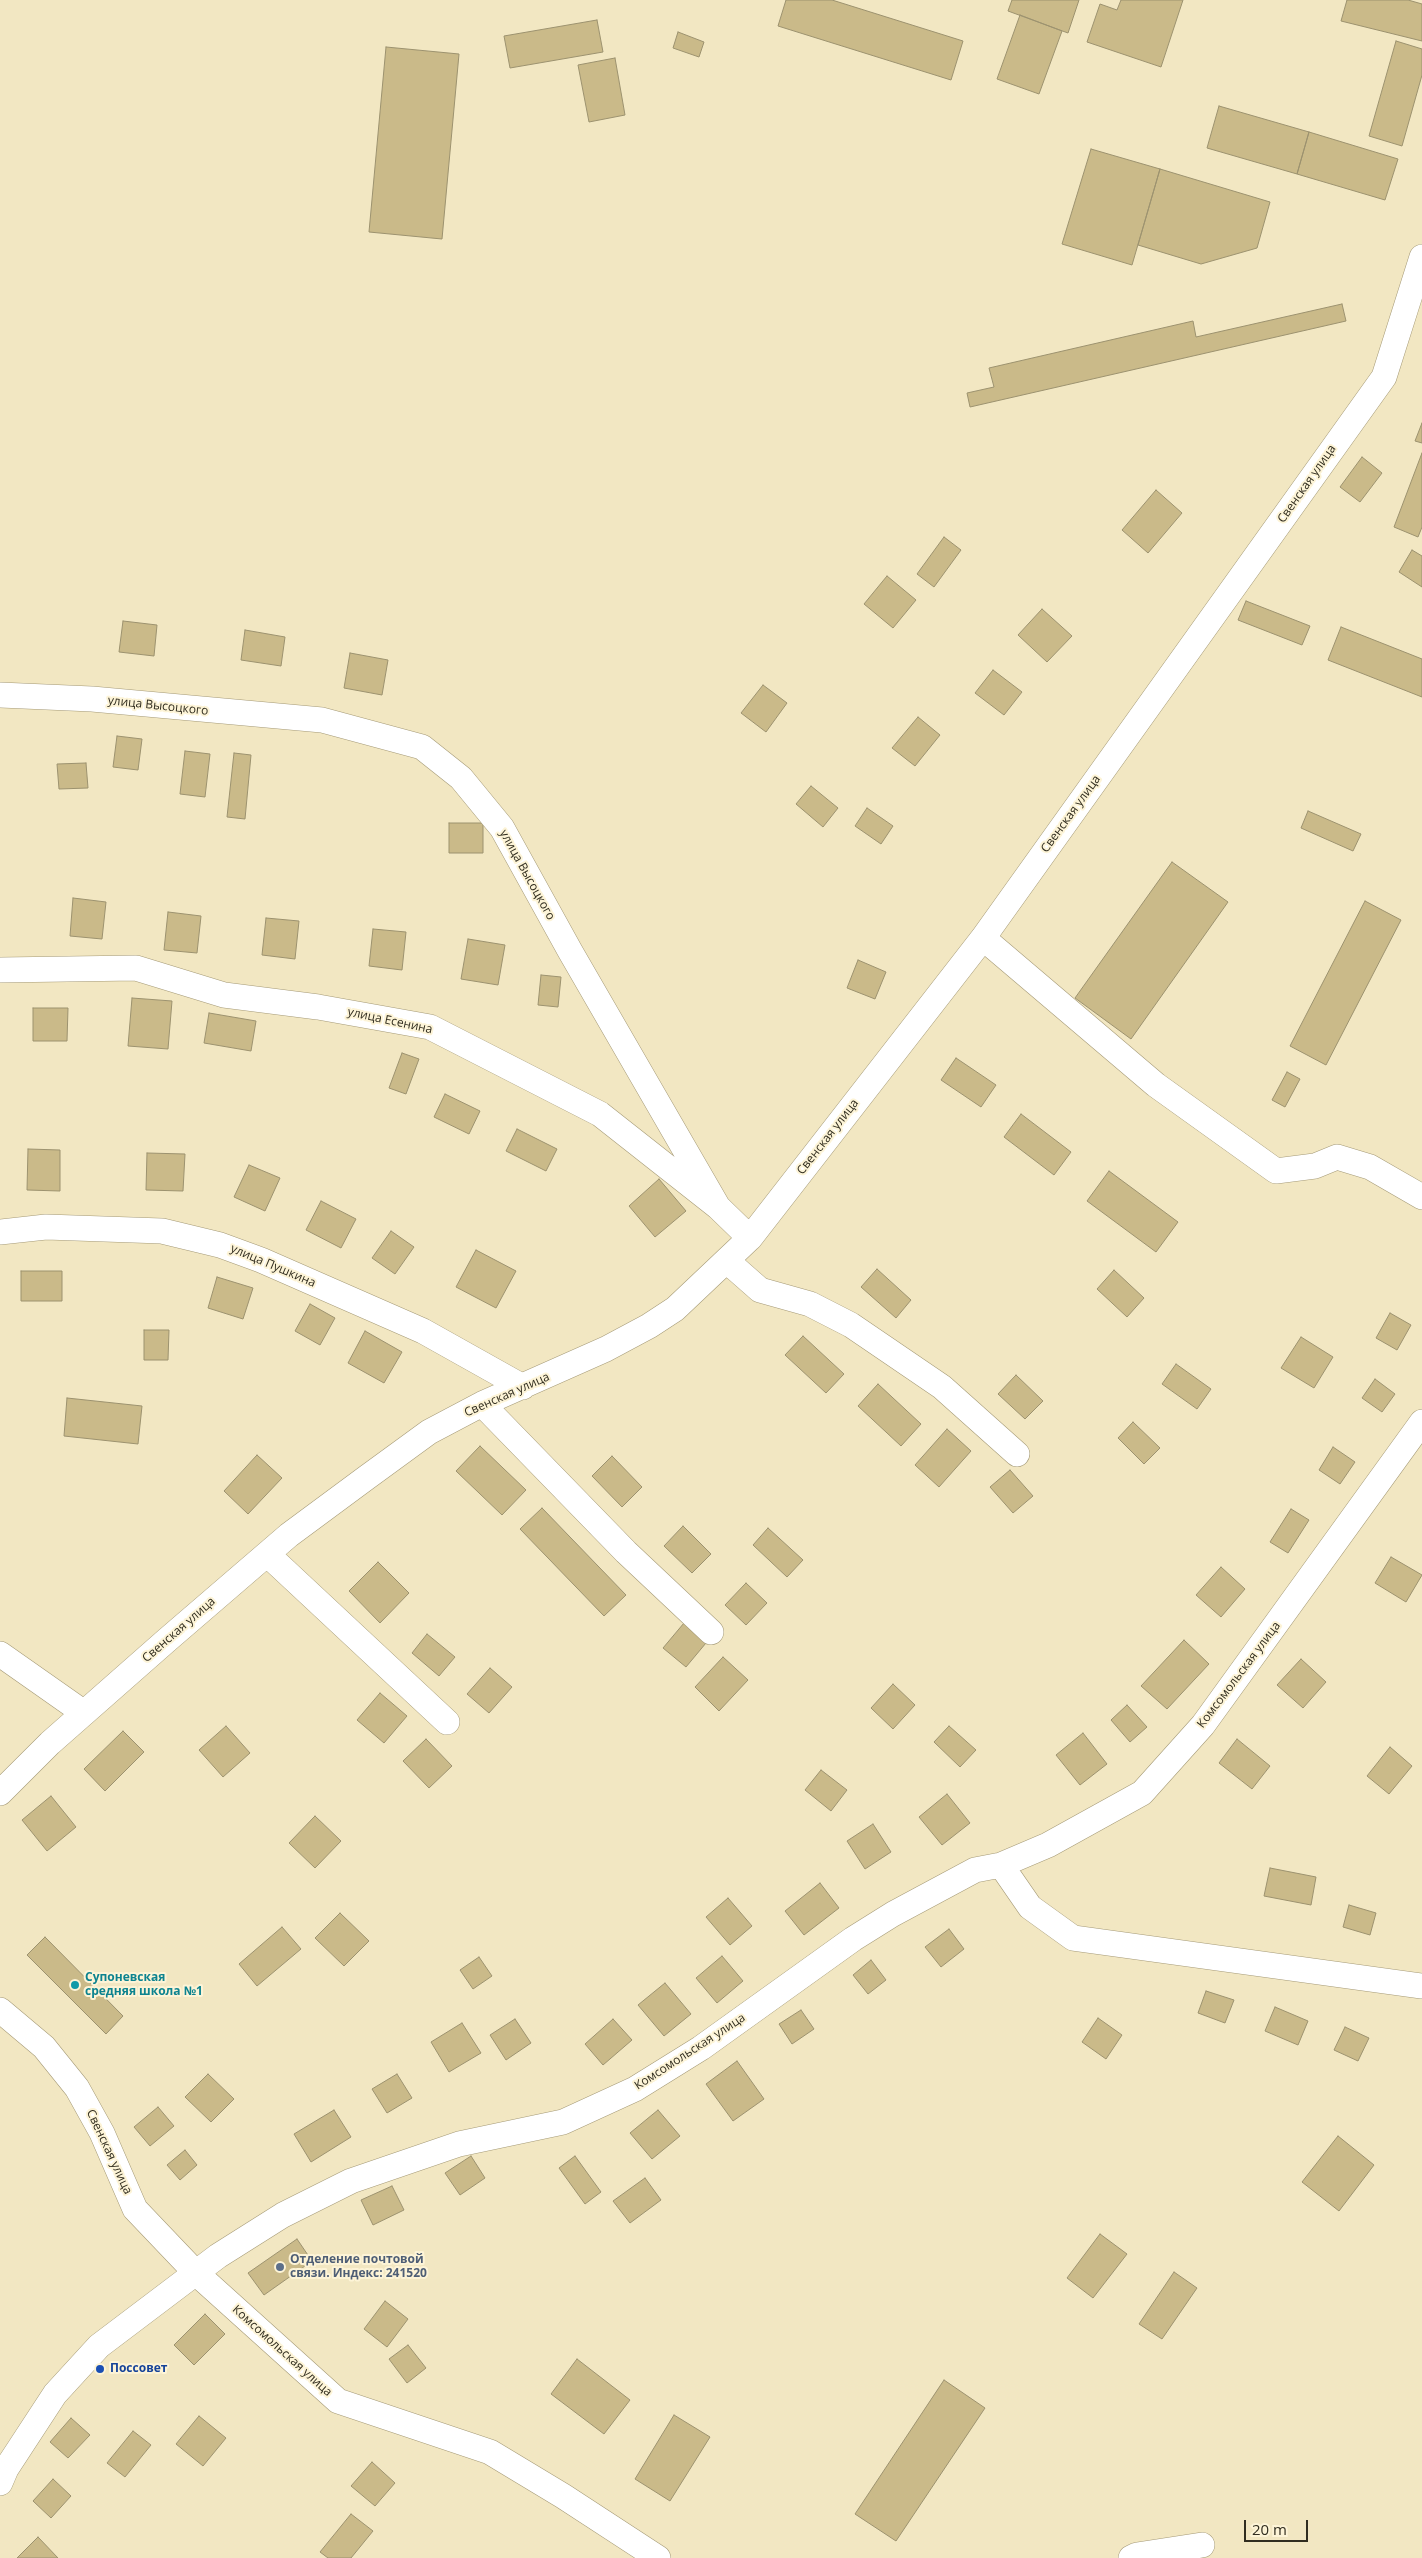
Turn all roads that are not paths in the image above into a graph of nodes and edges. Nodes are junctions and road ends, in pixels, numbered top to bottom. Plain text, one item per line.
1 (1422, 257) edge
2 (0, 695) edge
3 (983, 938) junction
4 (0, 970) edge
5 (1422, 1198) edge
6 (718, 1207) junction
7 (0, 1232) edge
8 (750, 1238) junction
9 (727, 1261) junction
10 (523, 1387) junction
11 (482, 1404) junction
12 (1422, 1422) edge
13 (1017, 1454) dead end
14 (267, 1554) junction
15 (711, 1632) dead end
16 (0, 1654) edge
17 (84, 1713) junction
18 (447, 1722) dead end
19 (0, 1793) edge
20 (1001, 1865) junction
21 (1422, 1986) edge
22 (0, 2010) edge
23 (196, 2273) junction
24 (0, 2483) edge
25 (1202, 2545) dead end
26 (658, 2558) edge
27 (1131, 2558) edge

1 - 3 street, Свенская улица
2 - 6 street, улица Высоцкого
3 - 5 street
3 - 8 street, Свенская улица
4 - 6 street, улица Есенина
6 - 8 street, улица Есенина
7 - 10 street, улица Пушкина
8 - 9 street, Свенская улица
9 - 10 street, Свенская улица
9 - 13 street
10 - 11 street, Свенская улица
11 - 14 street, Свенская улица
11 - 15 street
12 - 20 street, Комсомольская улица
14 - 17 street, Свенская улица
14 - 18 street
16 - 17 street
17 - 19 street, Свенская улица
20 - 21 street
20 - 23 street, Комсомольская улица
22 - 23 street, Свенская улица
23 - 24 street, Комсомольская улица
23 - 26 street, Комсомольская улица
25 - 27 street

